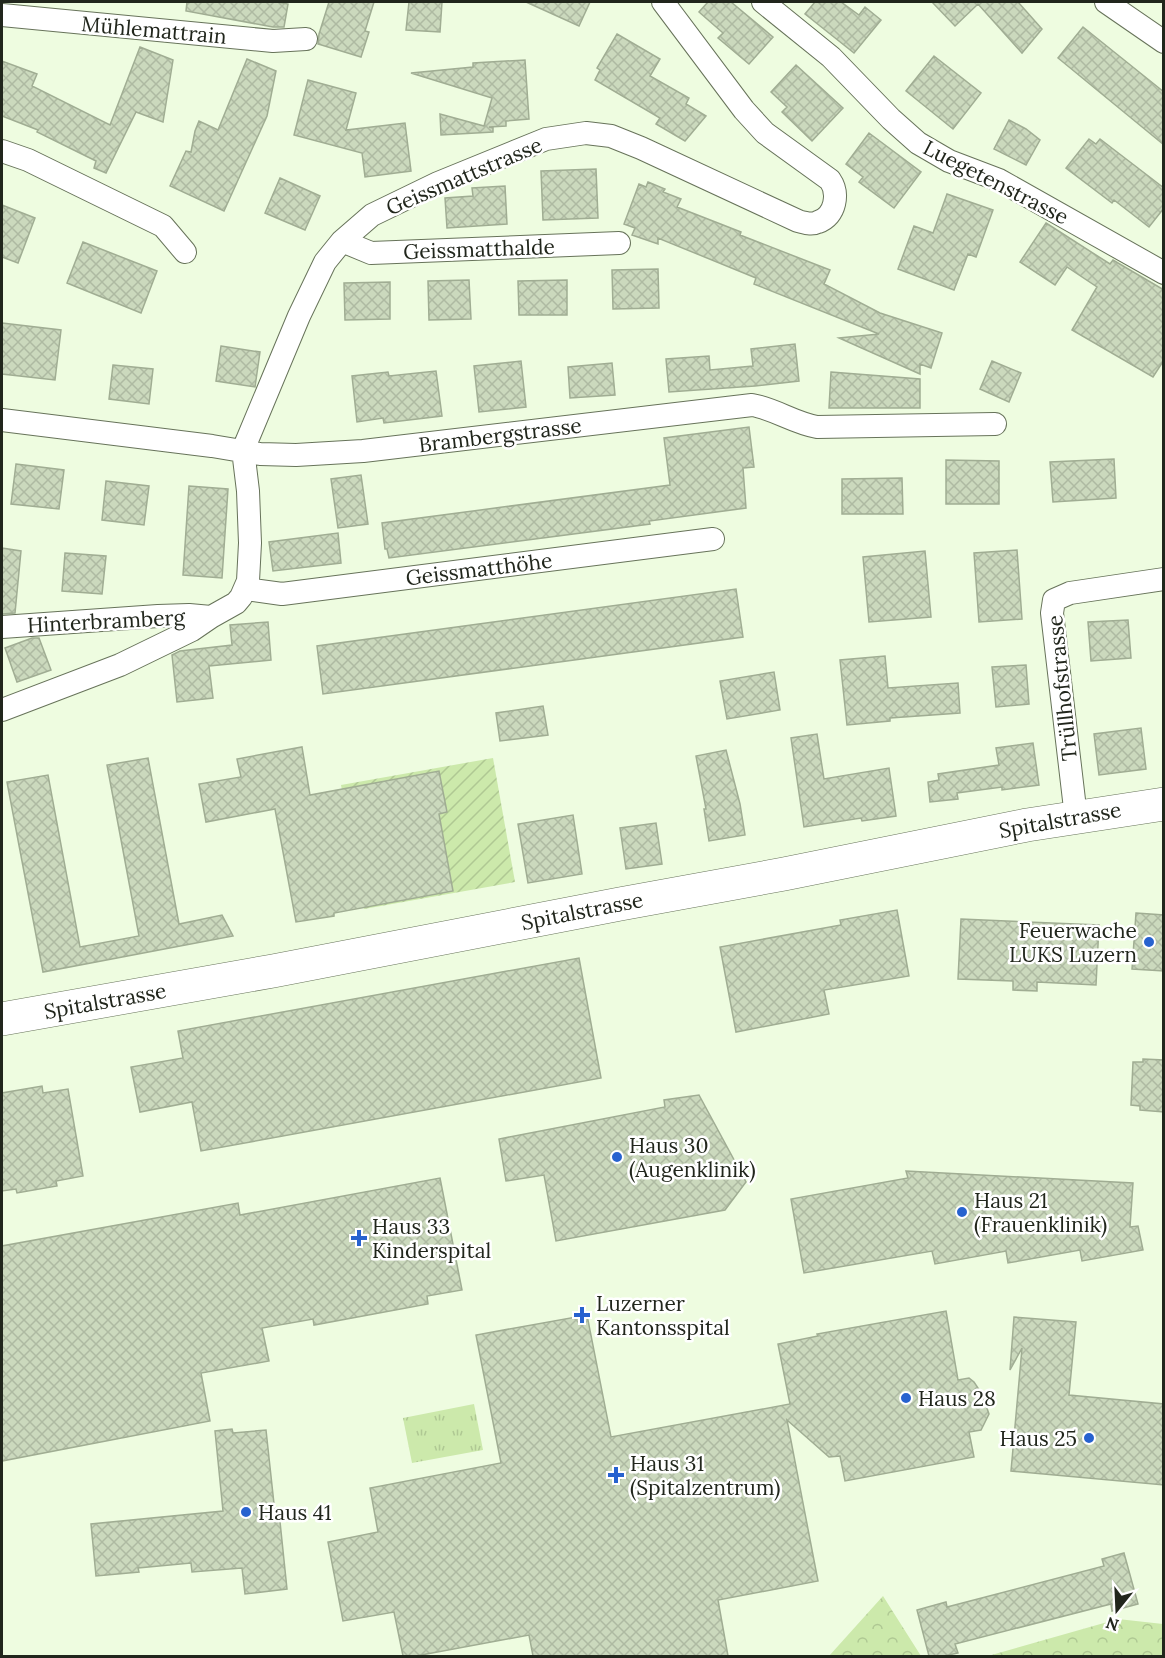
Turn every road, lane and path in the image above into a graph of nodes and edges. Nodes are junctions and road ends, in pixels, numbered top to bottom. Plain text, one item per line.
1 (663, 2) edge
2 (763, 2) edge
3 (1106, 2) edge
4 (2, 15) edge
5 (306, 39) dead end
6 (1164, 42) edge
7 (2, 151) edge
8 (342, 241) junction
9 (619, 243) dead end
10 (185, 252) dead end
11 (1164, 273) edge
12 (2, 420) edge
13 (995, 424) dead end
14 (243, 450) junction
15 (712, 539) dead end
16 (1164, 579) edge
17 (246, 589) junction
18 (211, 617) junction
19 (2, 627) edge
20 (2, 710) edge
21 (1164, 804) edge
22 (1076, 817) junction
23 (2, 1019) edge

1 - 8 street, Geissmattstrasse
2 - 11 street, Luegetenstrasse
3 - 6 street
4 - 5 street, Mühlemattrain
7 - 10 street
8 - 9 street, Geissmatthalde
8 - 14 street, Geissmattstrasse
12 - 14 street, Brambergstrasse
13 - 14 street, Brambergstrasse
14 - 17 street, Geissmattstrasse
15 - 17 street, Geissmatthöhe
16 - 22 street, Trüllhofstrasse
17 - 18 street
18 - 19 street, Hinterbramberg
18 - 20 street
21 - 22 main road, Spitalstrasse
22 - 23 main road, Spitalstrasse

